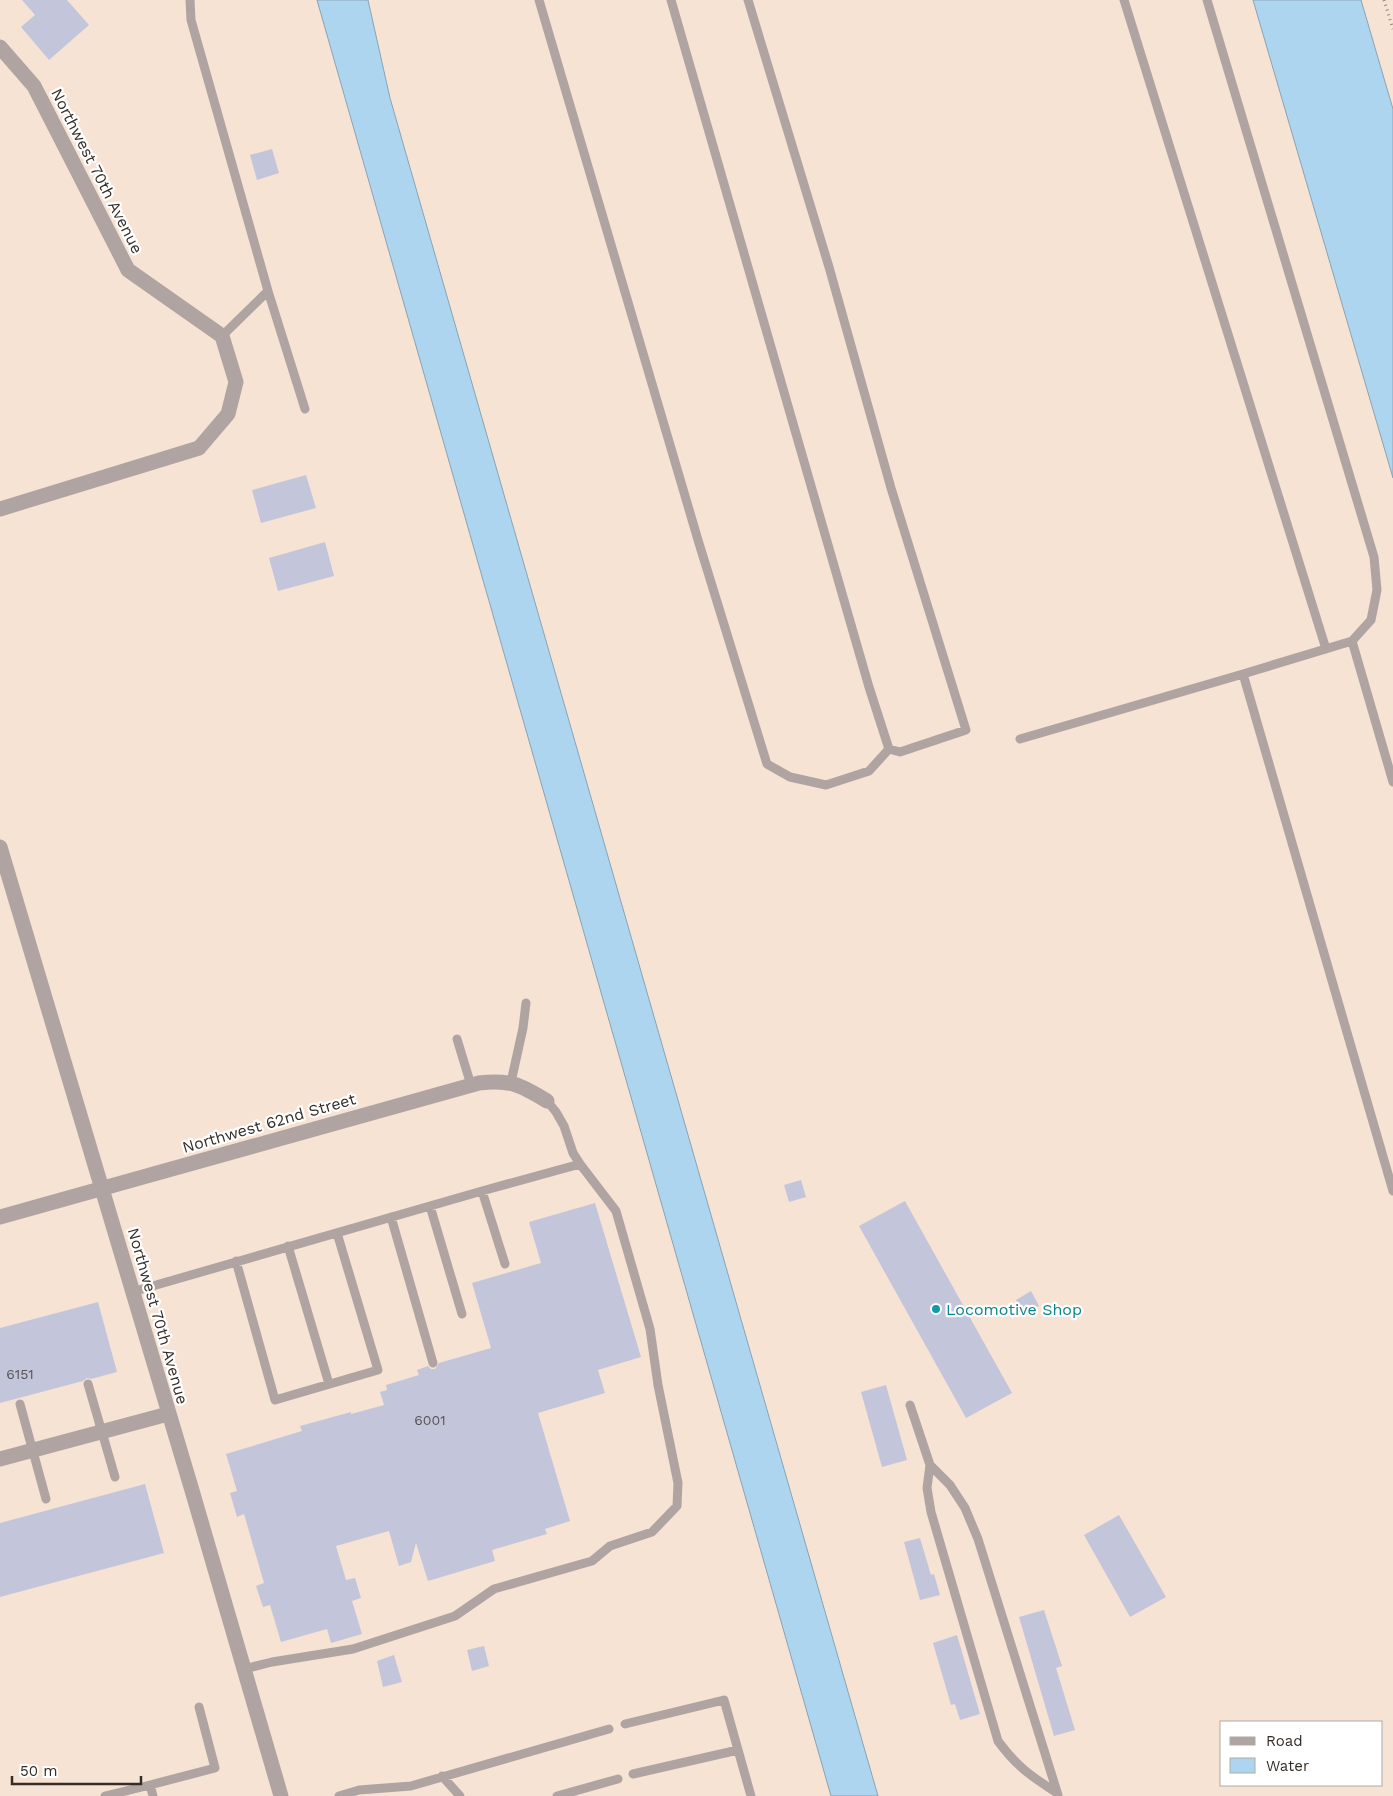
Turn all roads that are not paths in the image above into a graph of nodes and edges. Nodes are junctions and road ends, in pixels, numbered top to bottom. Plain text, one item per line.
1 (190, 0) edge
2 (539, 0) edge
3 (670, 0) edge
4 (748, 0) edge
5 (1124, 0) edge
6 (1207, 0) edge
7 (0, 47) edge
8 (268, 291) junction
9 (222, 336) junction
10 (305, 409) dead end
11 (0, 509) edge
12 (1352, 641) junction
13 (1326, 649) junction
14 (1243, 674) junction
15 (1020, 738) dead end
16 (889, 749) junction
17 (1393, 782) edge
18 (0, 847) edge
19 (526, 1003) dead end
20 (457, 1039) dead end
21 (510, 1082) junction
22 (470, 1085) junction
23 (547, 1101) joint
24 (580, 1164) junction
25 (102, 1188) junction
26 (482, 1191) junction
27 (1393, 1191) edge
28 (430, 1206) junction
29 (0, 1217) edge
30 (391, 1217) junction
31 (337, 1233) junction
32 (288, 1246) junction
33 (236, 1261) junction
34 (505, 1264) dead end
35 (132, 1292) junction
36 (462, 1314) dead end
37 (433, 1363) dead end
38 (88, 1384) dead end
39 (329, 1384) junction
40 (20, 1404) dead end
41 (910, 1406) dead end
42 (168, 1414) junction
43 (102, 1432) junction
44 (32, 1451) junction
45 (0, 1459) edge
46 (930, 1465) junction
47 (115, 1477) dead end
48 (46, 1500) dead end
49 (244, 1669) junction
50 (199, 1707) dead end
51 (625, 1724) dead end
52 (609, 1729) dead end
53 (738, 1750) junction
54 (633, 1774) dead end
55 (442, 1776) junction
56 (618, 1779) dead end
57 (150, 1785) junction
58 (1058, 1794) edge
59 (106, 1796) edge
60 (153, 1796) edge
61 (281, 1796) edge
62 (338, 1796) edge
63 (460, 1796) edge
64 (557, 1796) edge
65 (751, 1796) edge

1 - 8 lane
2 - 16 lane
3 - 16 lane
4 - 16 lane
5 - 13 lane
6 - 12 lane
7 - 9 street, Northwest 70th Avenue
8 - 9 lane
8 - 10 lane
9 - 11 street
12 - 13 lane
12 - 17 lane
13 - 14 lane
14 - 15 lane
14 - 27 lane
18 - 25 street, Northwest 70th Avenue
19 - 21 lane
20 - 22 lane
21 - 22 street, Northwest 62nd Street
21 - 23 street, Northwest 62nd Street
22 - 25 street, Northwest 62nd Street
23 - 24 lane
24 - 26 lane
24 - 49 lane
25 - 29 street, Northwest 62nd Street
25 - 35 street, Northwest 70th Avenue
26 - 28 lane
26 - 34 lane
28 - 30 lane
28 - 36 lane
30 - 31 lane
30 - 37 lane
31 - 32 lane
31 - 39 lane
32 - 33 lane
32 - 39 lane
33 - 35 lane
33 - 39 lane
35 - 42 street, Northwest 70th Avenue
38 - 43 lane
40 - 44 lane
41 - 46 lane
42 - 43 street
42 - 49 street, Northwest 70th Avenue
43 - 44 street
43 - 47 lane
44 - 45 street
44 - 48 lane
46 - 58 lane
46 - 58 lane
49 - 61 street, Northwest 70th Avenue
50 - 57 lane
51 - 53 lane
52 - 55 lane
53 - 54 lane
53 - 65 lane
55 - 62 lane
55 - 63 lane
56 - 64 lane
57 - 59 lane
57 - 60 lane

